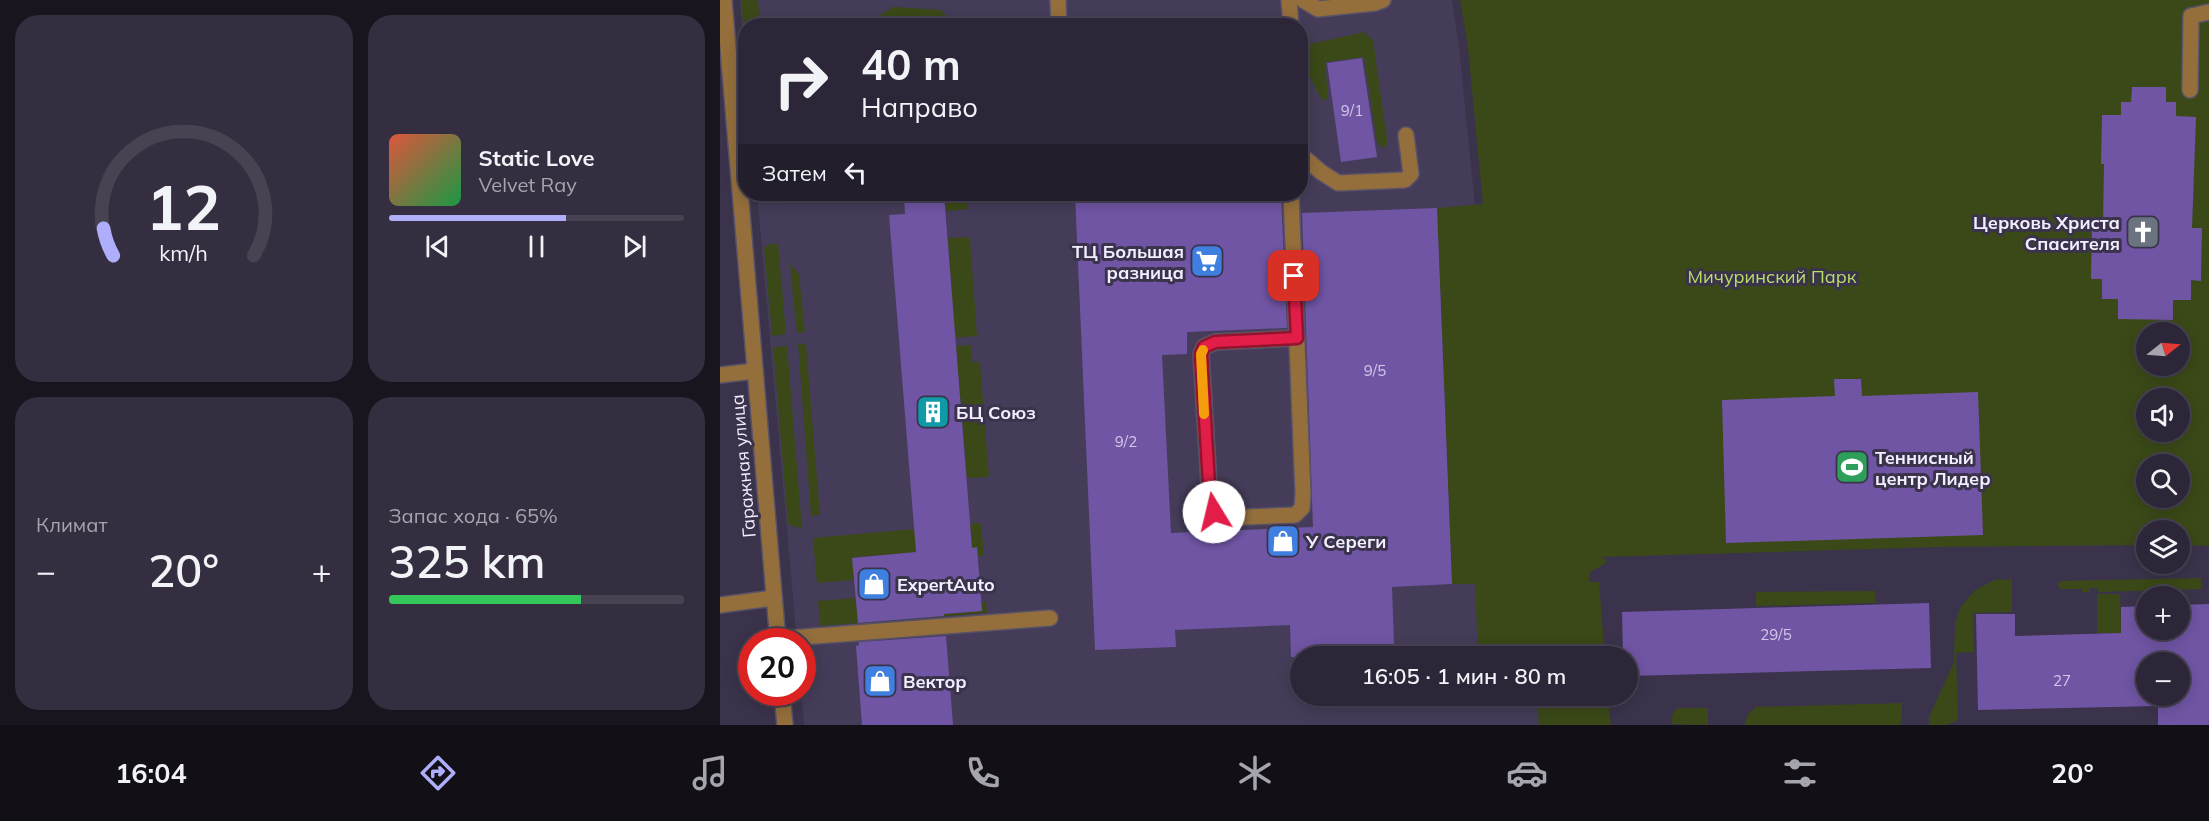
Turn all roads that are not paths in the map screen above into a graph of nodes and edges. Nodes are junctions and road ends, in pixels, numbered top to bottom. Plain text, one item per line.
1 (724, 0) edge
2 (1058, 0) edge
3 (1289, 0) edge
4 (1303, 0) edge
5 (1383, 0) edge
6 (2209, 12) edge
7 (1059, 18) edge
8 (1290, 18) edge
9 (2190, 90) dead end
10 (1406, 135) dead end
11 (1308, 161) edge
12 (738, 173) edge
13 (740, 201) edge
14 (1291, 201) edge
15 (1297, 338) junction
16 (754, 371) junction
17 (720, 375) edge
18 (774, 598) junction
19 (720, 605) edge
20 (1050, 618) dead end
21 (777, 628) edge
22 (816, 638) edge
23 (783, 706) edge
24 (785, 725) edge

1 - 12 street, Гаражная улица
2 - 7 street
3 - 8 street
4 - 5 street
6 - 9 street
10 - 11 street
13 - 16 street, Гаражная улица
14 - 15 street
15 - 15 street
16 - 17 street
16 - 18 street, Гаражная улица
18 - 19 street
18 - 21 street, Гаражная улица
20 - 22 street
23 - 24 street

